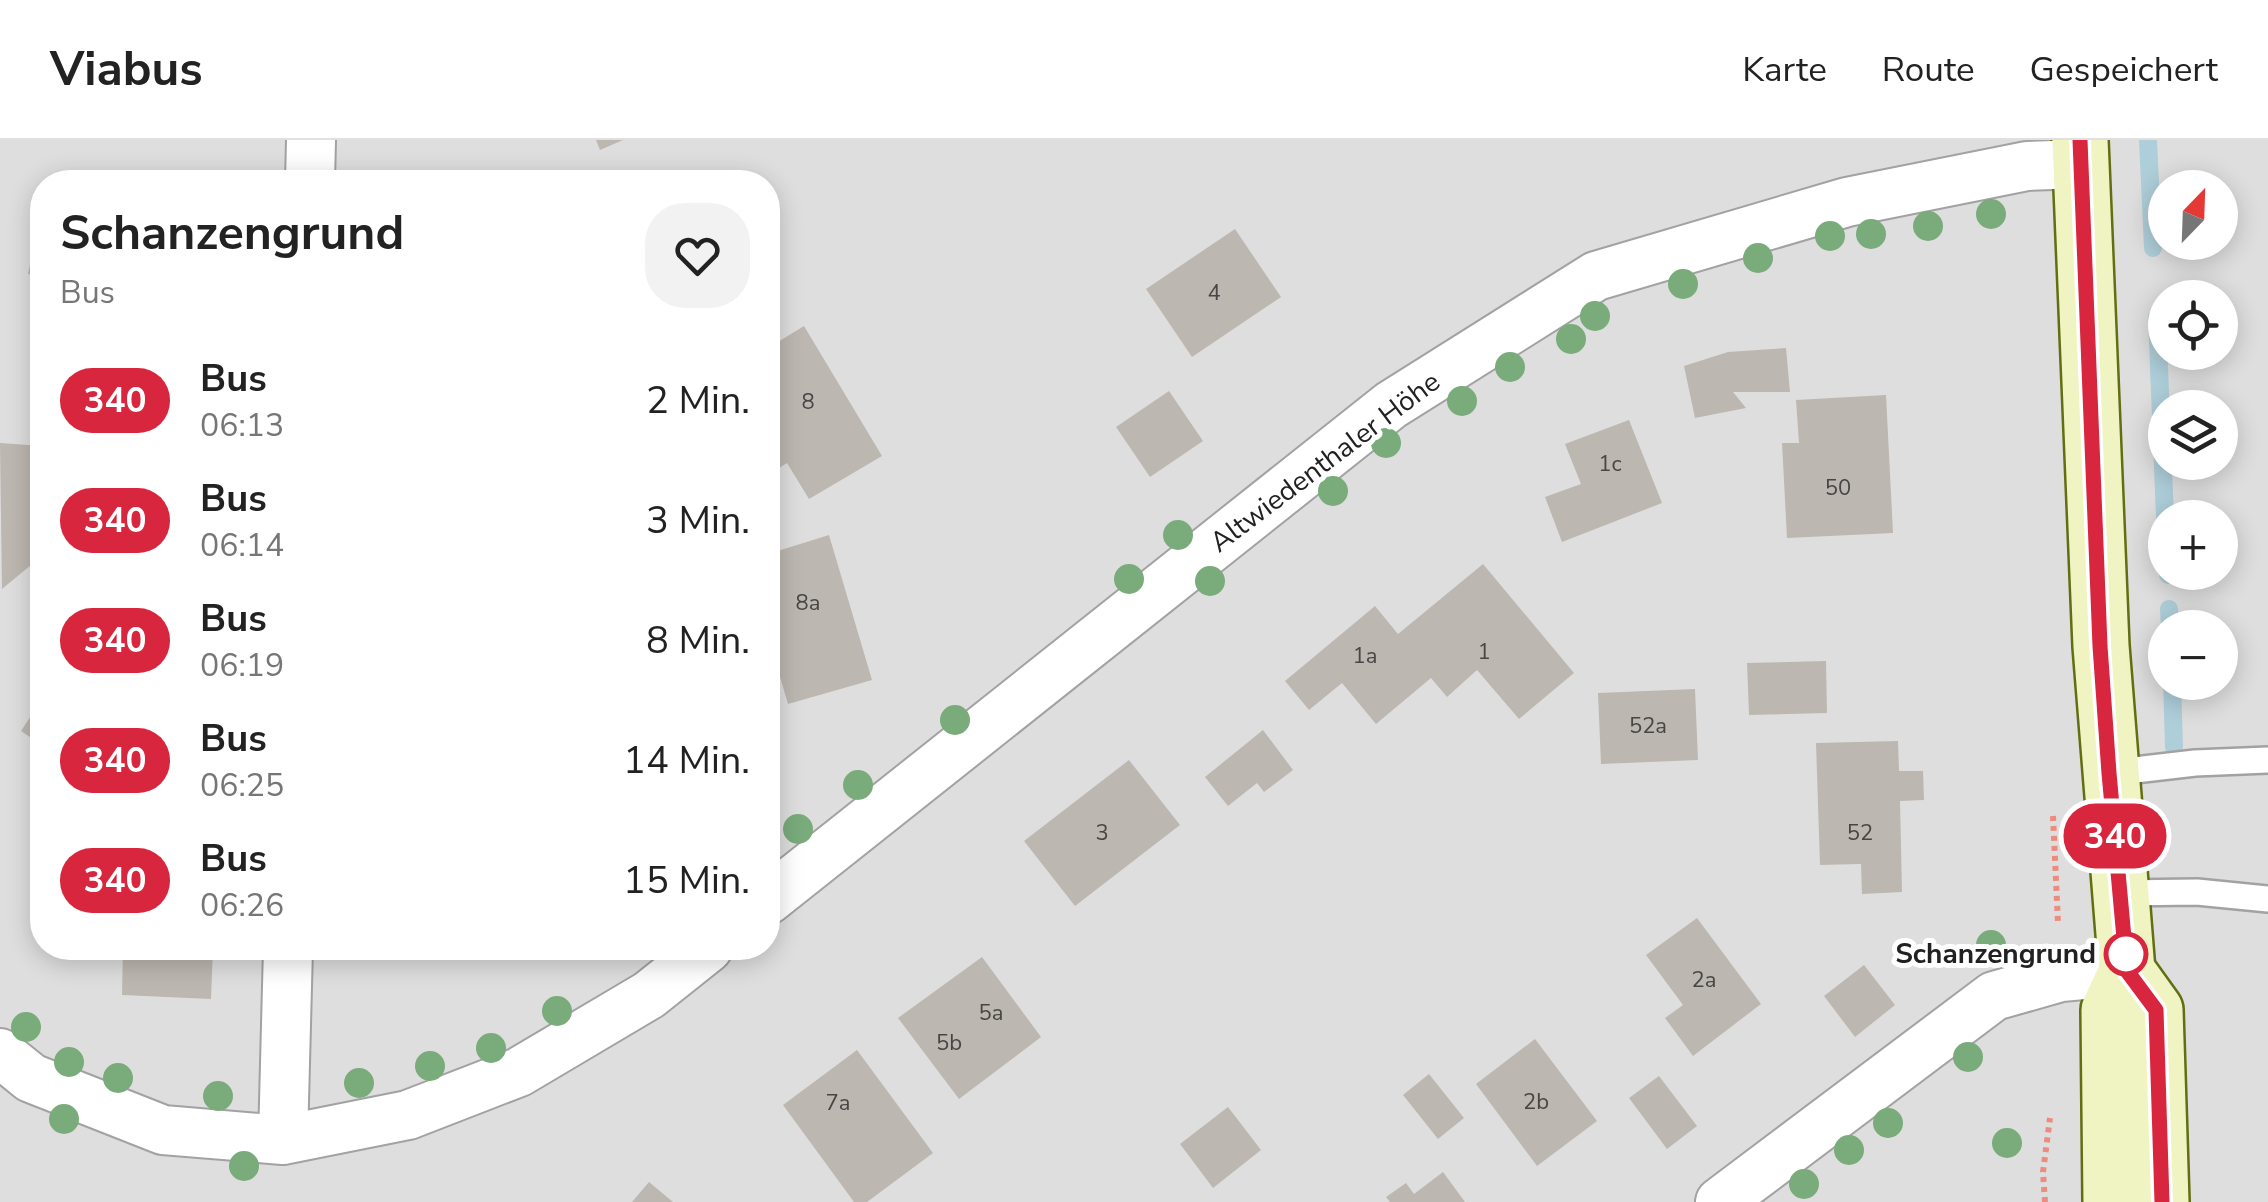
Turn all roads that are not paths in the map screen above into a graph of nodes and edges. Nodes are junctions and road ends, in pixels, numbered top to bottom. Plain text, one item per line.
1 (311, 140) edge
2 (2081, 152) edge
3 (310, 170) edge
4 (2268, 760) edge
5 (2109, 773) junction
6 (780, 890) edge
7 (2120, 893) junction
8 (2268, 899) edge
9 (288, 960) edge
10 (693, 960) edge
11 (2127, 971) junction
12 (0, 1053) edge
13 (283, 1140) junction
14 (1720, 1202) edge
15 (2111, 1202) edge
16 (2162, 1202) edge

1 - 3 street
2 - 5 main road
2 - 6 street, Altwiedenthaler Höhe
4 - 5 lane
5 - 7 main road
7 - 8 lane
7 - 11 main road
9 - 13 street
10 - 13 street
11 - 14 street
11 - 15 main road
11 - 16 main road
12 - 13 street

